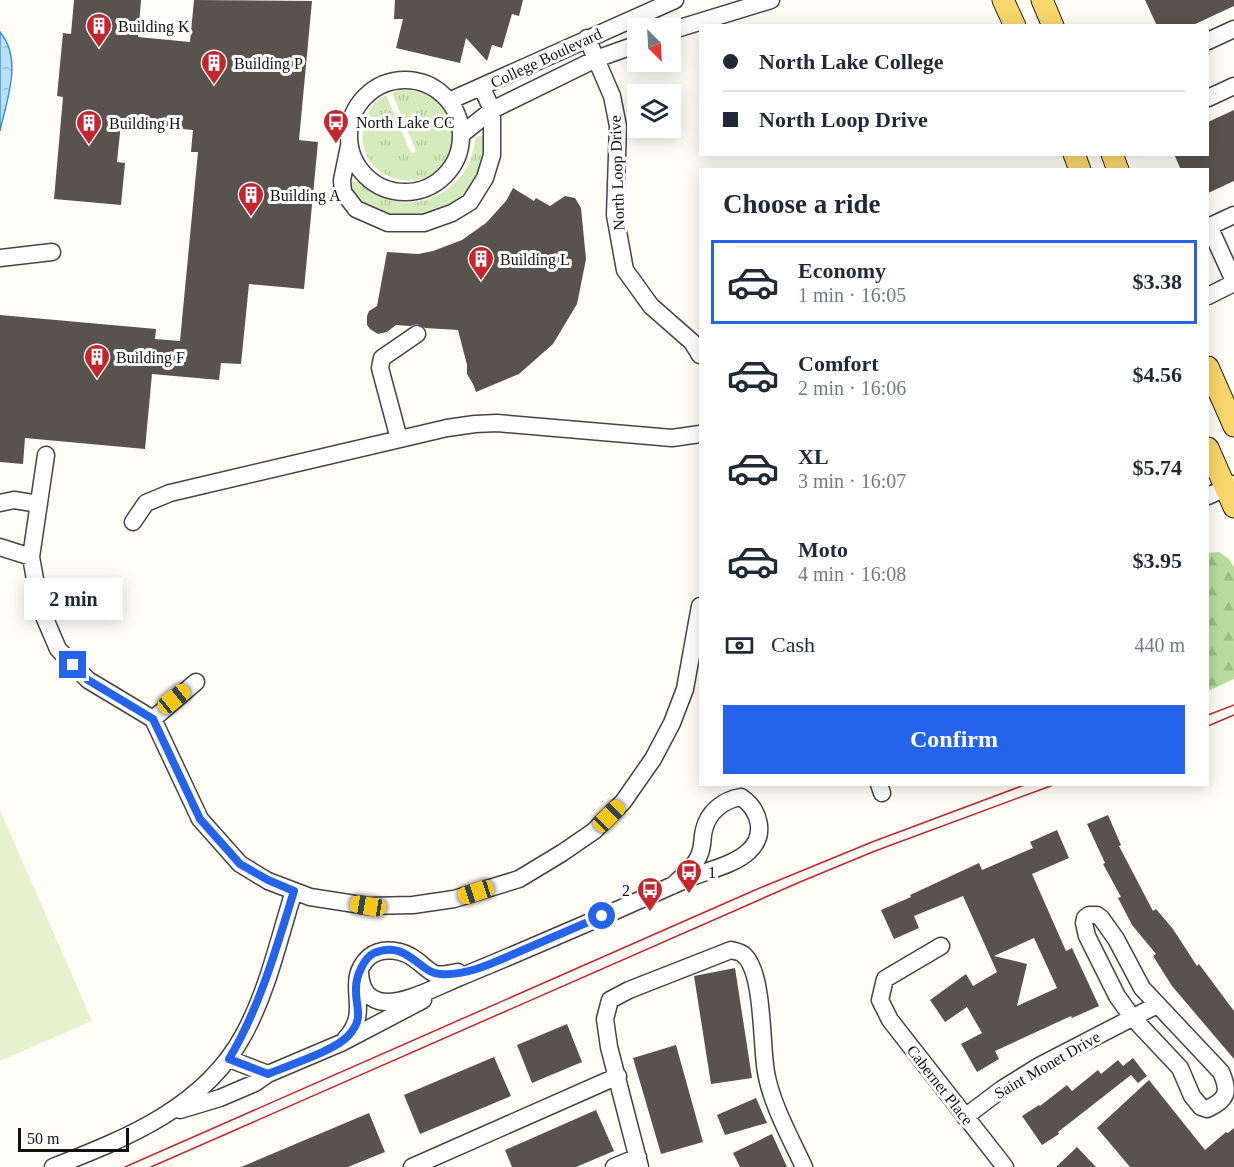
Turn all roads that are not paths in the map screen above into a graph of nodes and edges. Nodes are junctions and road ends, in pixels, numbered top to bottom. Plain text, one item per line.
1 (675, 0) edge
2 (771, 0) edge
3 (1003, 0) edge
4 (1042, 0) edge
5 (1014, 24) edge
6 (1052, 24) edge
7 (681, 28) edge
8 (1234, 29) edge
9 (587, 38) junction
10 (1209, 41) edge
11 (627, 48) edge
12 (596, 59) junction
13 (1234, 86) edge
14 (482, 88) junction
15 (1209, 98) edge
16 (449, 100) junction
17 (492, 110) junction
18 (462, 134) junction
19 (349, 145) junction
20 (1234, 214) edge
21 (1209, 226) edge
22 (1209, 228) edge
23 (52, 252) dead end
24 (0, 258) edge
25 (1234, 282) edge
26 (1209, 295) edge
27 (417, 334) dead end
28 (699, 353) edge
29 (1209, 369) edge
30 (1234, 426) edge
31 (699, 434) edge
32 (399, 440) junction
33 (1209, 451) edge
34 (46, 455) dead end
35 (1225, 494) edge
36 (0, 503) edge
37 (39, 504) junction
38 (133, 522) dead end
39 (0, 547) edge
40 (31, 557) junction
41 (699, 612) edge
42 (196, 682) dead end
43 (153, 719) junction
44 (740, 791) edge
45 (672, 886) junction
46 (294, 891) junction
47 (941, 946) dead end
48 (482, 968) junction
49 (360, 974) junction
50 (1157, 1005) junction
51 (1132, 1017) junction
52 (341, 1043) junction
53 (229, 1059) junction
54 (268, 1074) junction
55 (618, 1076) junction
56 (173, 1112) junction
57 (965, 1117) junction
58 (639, 1162) edge
59 (414, 1166) edge
60 (53, 1167) edge
61 (614, 1167) edge
62 (804, 1167) edge
63 (1005, 1167) edge

1 - 9 street, College Boulevard
2 - 7 street
3 - 5 main road
4 - 6 main road
8 - 10 street
9 - 12 street, North Loop Drive
9 - 14 street, College Boulevard
11 - 12 street, College Boulevard
12 - 17 street, College Boulevard
12 - 28 street, North Loop Drive
13 - 15 street
14 - 16 street, College Boulevard
14 - 17 street
16 - 18 street
16 - 19 street
17 - 18 street, College Boulevard
17 - 19 street
18 - 19 street
20 - 21 street
22 - 25 street
23 - 24 street
25 - 26 street
27 - 32 street
29 - 30 main road
31 - 32 street
32 - 38 street
33 - 35 main road
34 - 37 street
36 - 37 street
37 - 40 street
39 - 40 street
40 - 43 street
41 - 46 street
42 - 43 street
43 - 46 street
44 - 45 street
44 - 45 street
45 - 48 street
46 - 53 street
47 - 57 street, Cabernet Place
48 - 49 street
48 - 49 street
48 - 52 street
49 - 52 street
50 - 51 street, Saint Monet Drive
50 - 51 street
50 - 51 street
51 - 57 street, Saint Monet Drive
52 - 54 street
53 - 54 street
53 - 56 street
54 - 56 street
55 - 58 street
55 - 59 street
55 - 62 street
56 - 60 street
57 - 63 street, Cabernet Place
58 - 61 street

